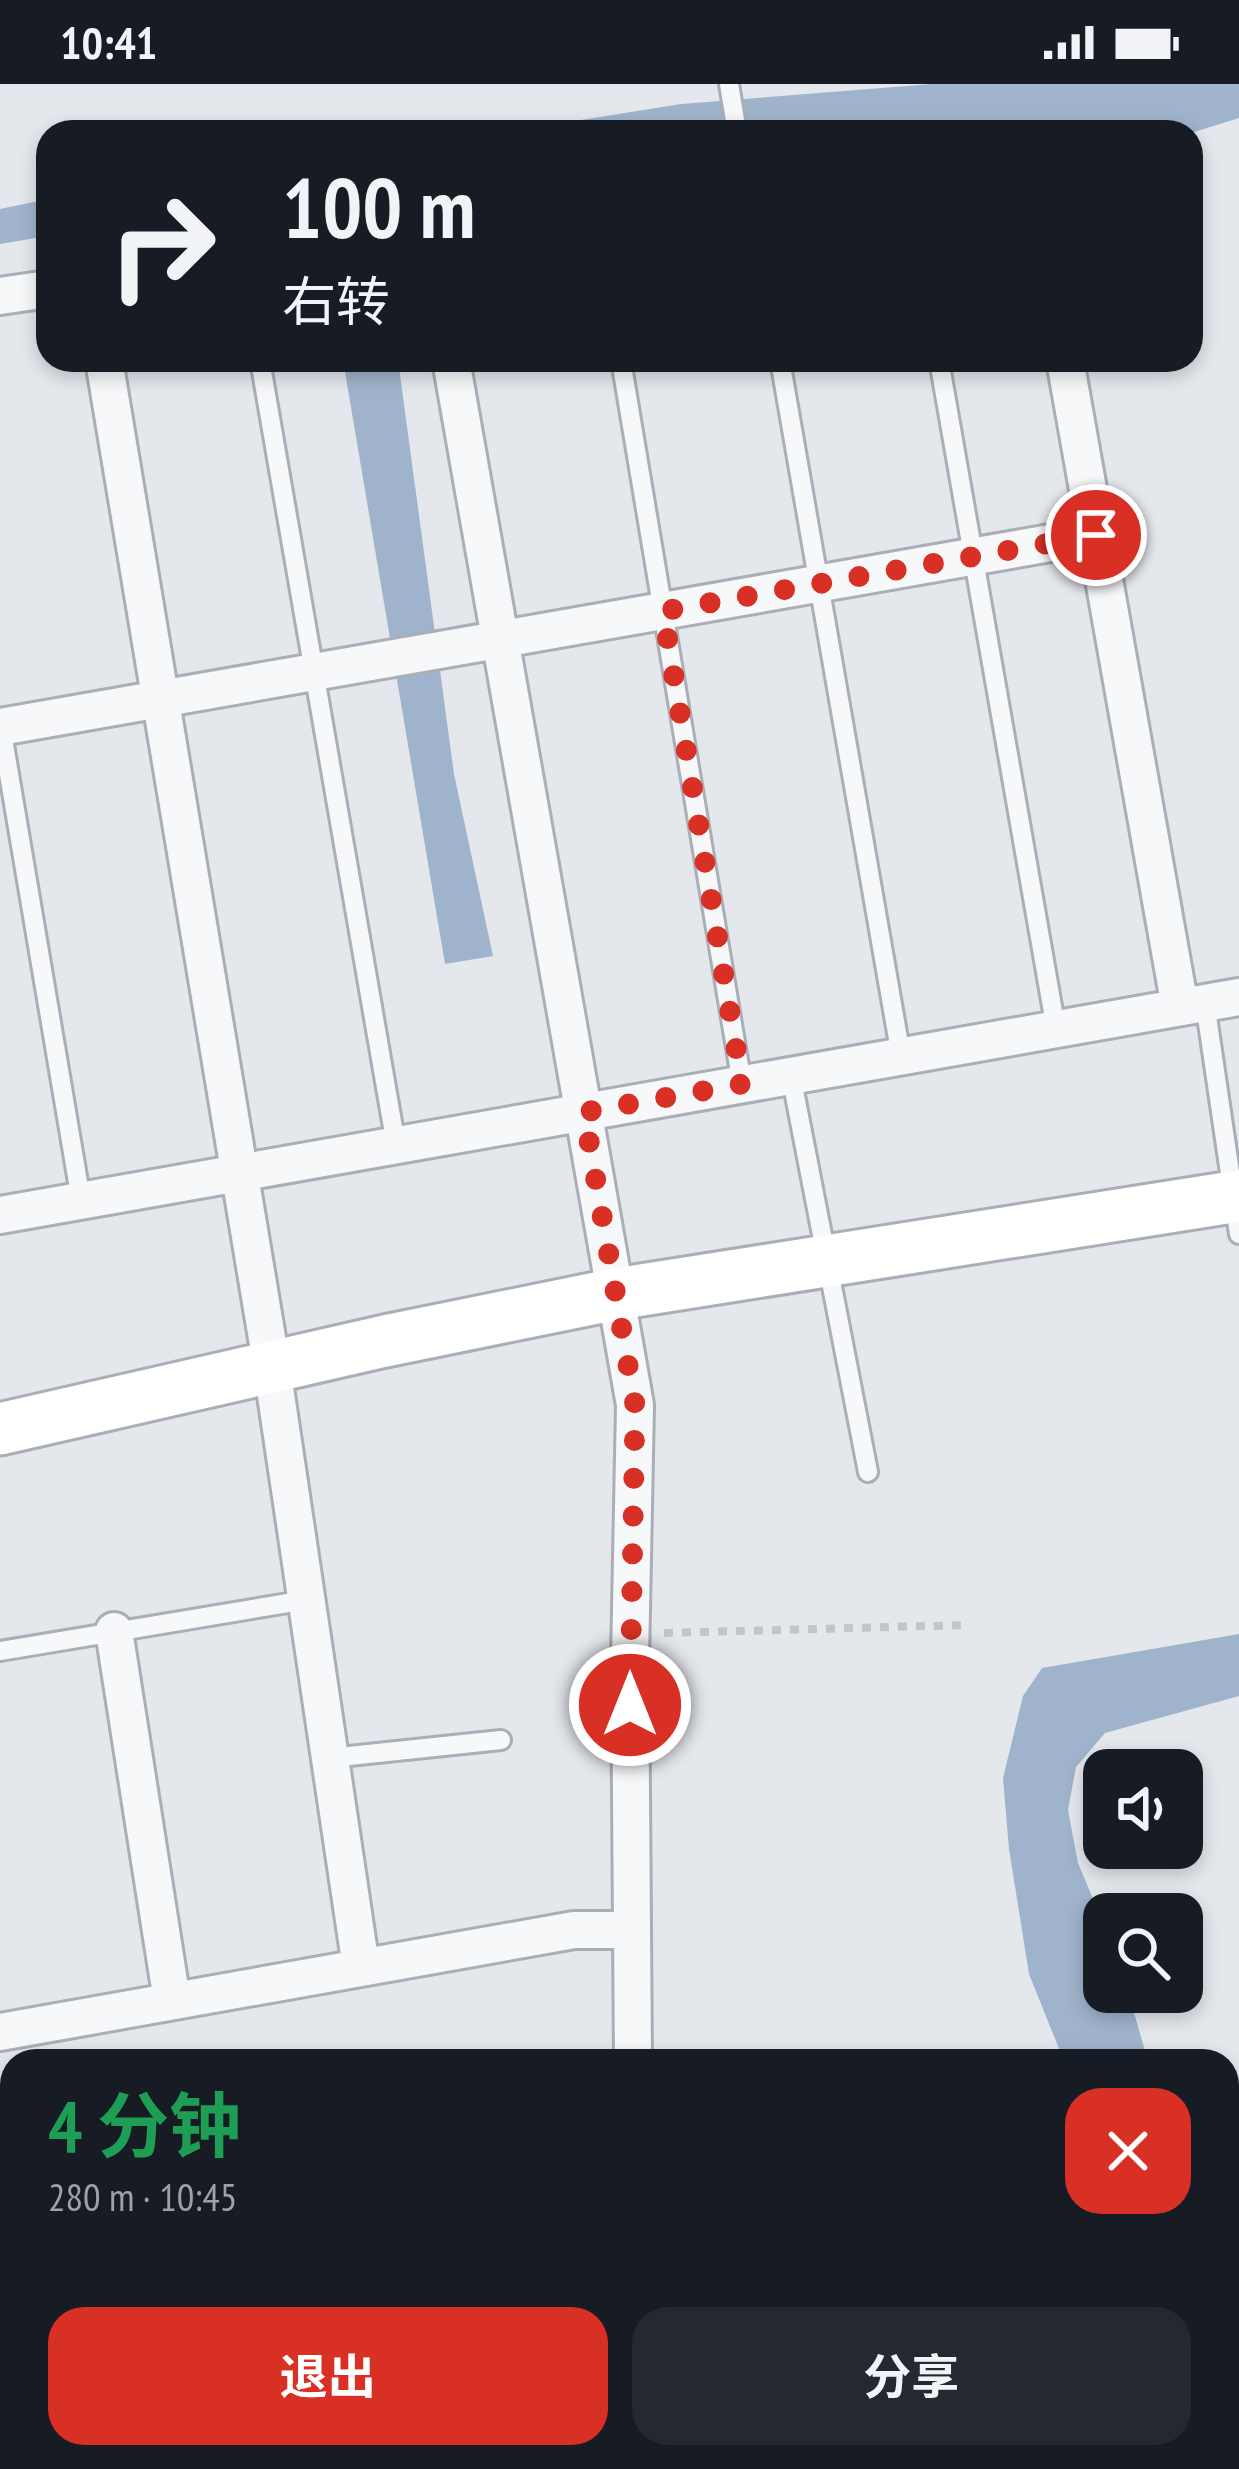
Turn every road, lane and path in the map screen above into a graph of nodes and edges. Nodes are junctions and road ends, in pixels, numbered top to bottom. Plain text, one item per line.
1 (729, 84) edge
2 (735, 120) edge
3 (36, 292) edge
4 (0, 296) edge
5 (106, 372) edge
6 (262, 372) edge
7 (453, 372) edge
8 (623, 372) edge
9 (782, 372) edge
10 (941, 372) edge
11 (1067, 372) edge
12 (1096, 535) junction
13 (974, 556) junction
14 (819, 583) junction
15 (663, 611) junction
16 (500, 640) junction
17 (314, 672) junction
18 (161, 699) junction
19 (0, 725) edge
20 (1208, 1003) edge
21 (1056, 1029) junction
22 (901, 1056) junction
23 (791, 1076) junction
24 (742, 1084) junction
25 (584, 1112) junction
26 (396, 1145) junction
27 (239, 1172) junction
28 (81, 1200) junction
29 (1237, 1209) edge
30 (0, 1215) edge
31 (827, 1261) junction
32 (616, 1294) junction
33 (272, 1368) junction
34 (0, 1429) edge
35 (868, 1472) dead end
36 (306, 1600) junction
37 (968, 1625) dead end
38 (114, 1631) junction
39 (630, 1634) junction
40 (0, 1651) edge
41 (501, 1740) dead end
42 (330, 1758) junction
43 (632, 1930) junction
44 (361, 1967) junction
45 (172, 2001) junction
46 (0, 2032) edge
47 (633, 2049) edge

1 - 2 lane
3 - 4 street
5 - 18 street
6 - 17 lane
7 - 16 street
8 - 15 lane
9 - 14 lane
10 - 13 lane
11 - 12 street
12 - 13 street
12 - 20 street
13 - 14 street
13 - 21 lane
14 - 15 street
14 - 22 lane
15 - 16 street
15 - 24 lane
16 - 17 street
16 - 25 street
17 - 18 street
17 - 26 lane
18 - 19 street
18 - 27 street
19 - 28 lane
20 - 21 street
20 - 29 lane
21 - 22 street
22 - 23 street
23 - 24 street
23 - 31 lane
24 - 25 street
25 - 26 street
25 - 32 street
26 - 27 street
27 - 28 street
27 - 33 street
28 - 30 street
29 - 31 street
31 - 32 street
31 - 35 lane
32 - 33 street
32 - 39 street
33 - 34 street
33 - 36 street
36 - 38 lane
36 - 42 street
37 - 39 path
38 - 40 lane
38 - 45 street
39 - 43 street
41 - 42 lane
42 - 44 street
43 - 44 street
43 - 47 street
44 - 45 street
45 - 46 street

